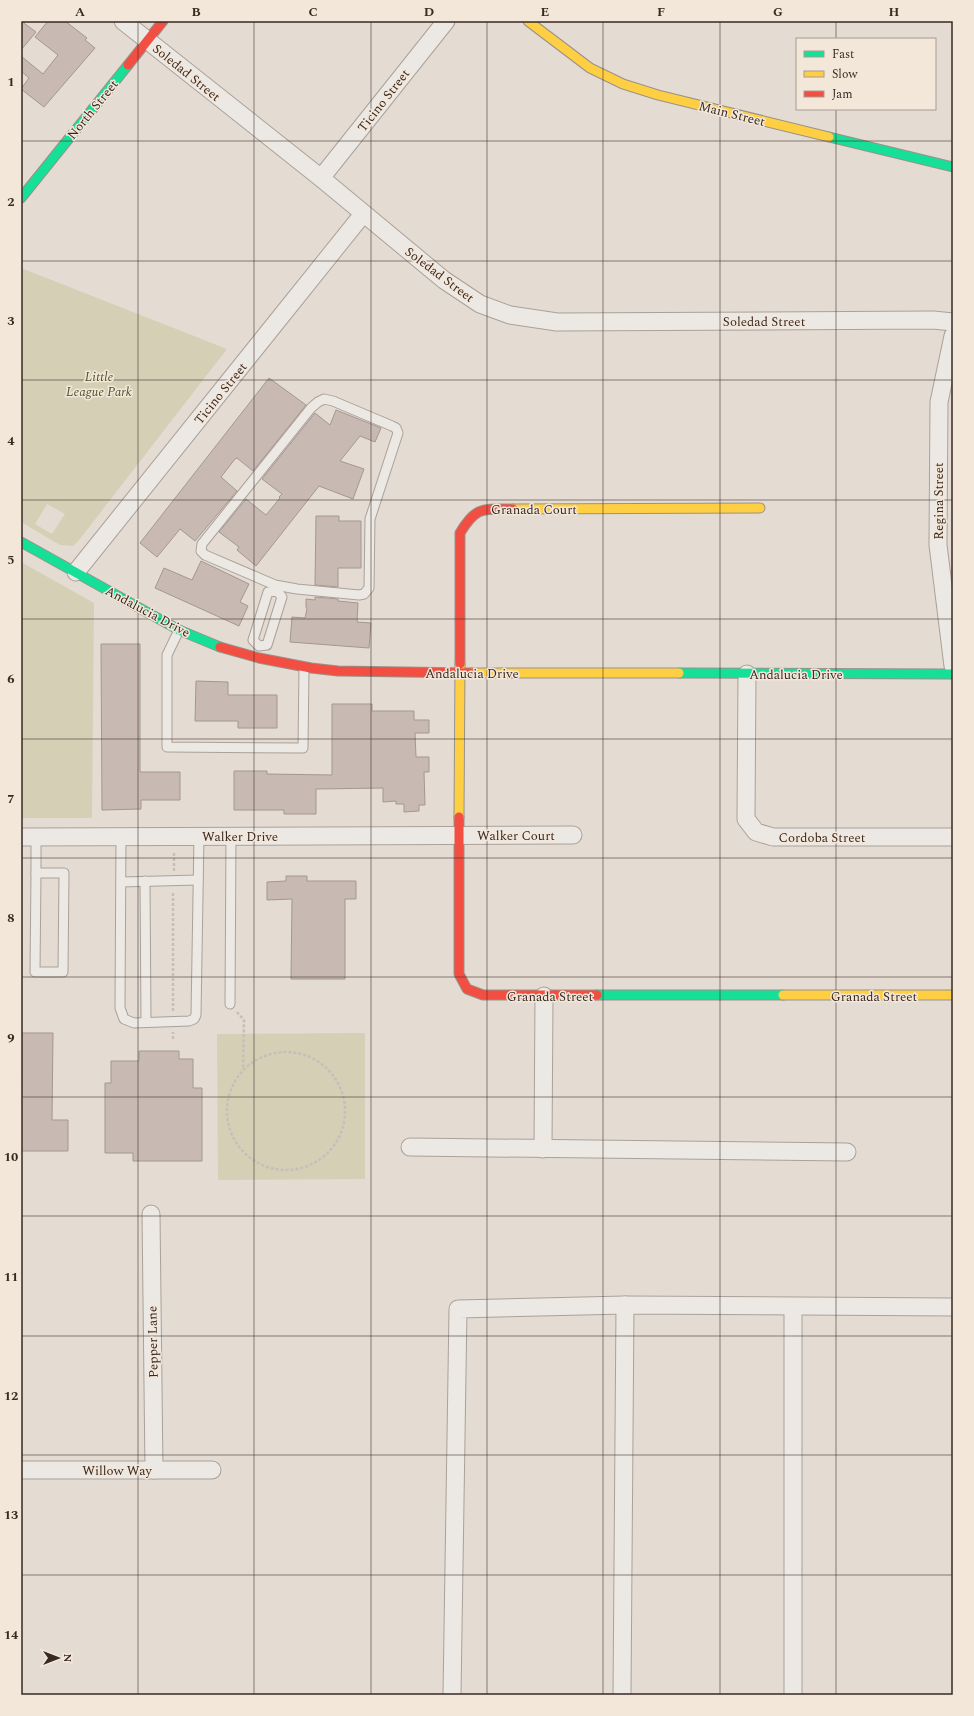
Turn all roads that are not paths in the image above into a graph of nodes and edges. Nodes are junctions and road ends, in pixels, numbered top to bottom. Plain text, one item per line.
1 (124, 21) edge
2 (163, 21) edge
3 (446, 21) edge
4 (528, 21) edge
5 (148, 40) junction
6 (953, 166) edge
7 (321, 178) junction
8 (21, 198) edge
9 (363, 214) junction
10 (953, 322) edge
11 (953, 336) edge
12 (946, 505) edge
13 (760, 508) dead end
14 (21, 542) edge
15 (76, 572) junction
16 (277, 588) junction
17 (179, 630) junction
18 (259, 646) junction
19 (255, 657) junction
20 (953, 666) edge
21 (304, 667) junction
22 (460, 673) junction
23 (747, 674) junction
24 (953, 674) edge
25 (460, 835) junction
26 (573, 835) dead end
27 (121, 836) junction
28 (199, 836) junction
29 (230, 836) junction
30 (28, 837) edge
31 (953, 837) edge
32 (36, 873) junction
33 (198, 880) junction
34 (145, 881) junction
35 (120, 882) junction
36 (953, 995) edge
37 (544, 996) junction
38 (230, 1004) road end
39 (146, 1022) junction
40 (410, 1147) dead end
41 (543, 1150) junction
42 (847, 1152) dead end
43 (151, 1214) dead end
44 (625, 1305) junction
45 (793, 1307) junction
46 (953, 1307) edge
47 (21, 1470) edge
48 (154, 1470) junction
49 (212, 1470) dead end
50 (452, 1695) edge
51 (622, 1695) edge
52 (793, 1695) edge

1 - 5 street, Soledad Street
2 - 5 street, North Street
3 - 7 street, Ticino Street
4 - 6 street, Main Street
5 - 7 street, Soledad Street
5 - 8 street, North Street
7 - 9 street, Soledad Street
9 - 10 street, Soledad Street
9 - 15 street, Ticino Street
11 - 12 street, Regina Street
12 - 20 street, Regina Street
13 - 22 street, Granada Court
14 - 15 street, Andalucia Drive
15 - 17 street, Andalucia Drive
16 - 16 lane
16 - 18 lane
16 - 18 lane
17 - 19 street, Andalucia Drive
17 - 21 lane
18 - 19 lane
19 - 21 street, Andalucia Drive
21 - 22 street, Andalucia Drive
22 - 23 street, Andalucia Drive
22 - 25 street, Granada Street
23 - 24 street, Andalucia Drive
23 - 31 street, Cordoba Street
25 - 26 street, Walker Court
25 - 29 street, Walker Drive
25 - 37 street, Granada Street
27 - 28 street, Walker Drive
27 - 30 street, Walker Drive
27 - 35 lane
28 - 29 street, Walker Drive
28 - 33 lane
29 - 38 lane
30 - 32 lane
32 - 32 lane
33 - 34 lane
33 - 39 lane
34 - 35 lane
34 - 39 lane
35 - 39 lane
36 - 37 street, Granada Street
37 - 41 street
40 - 41 street
41 - 42 street
43 - 48 street, Pepper Lane
44 - 45 street
44 - 50 street
44 - 51 street
45 - 46 street
45 - 52 street
47 - 48 street, Willow Way
48 - 49 street, Willow Way

